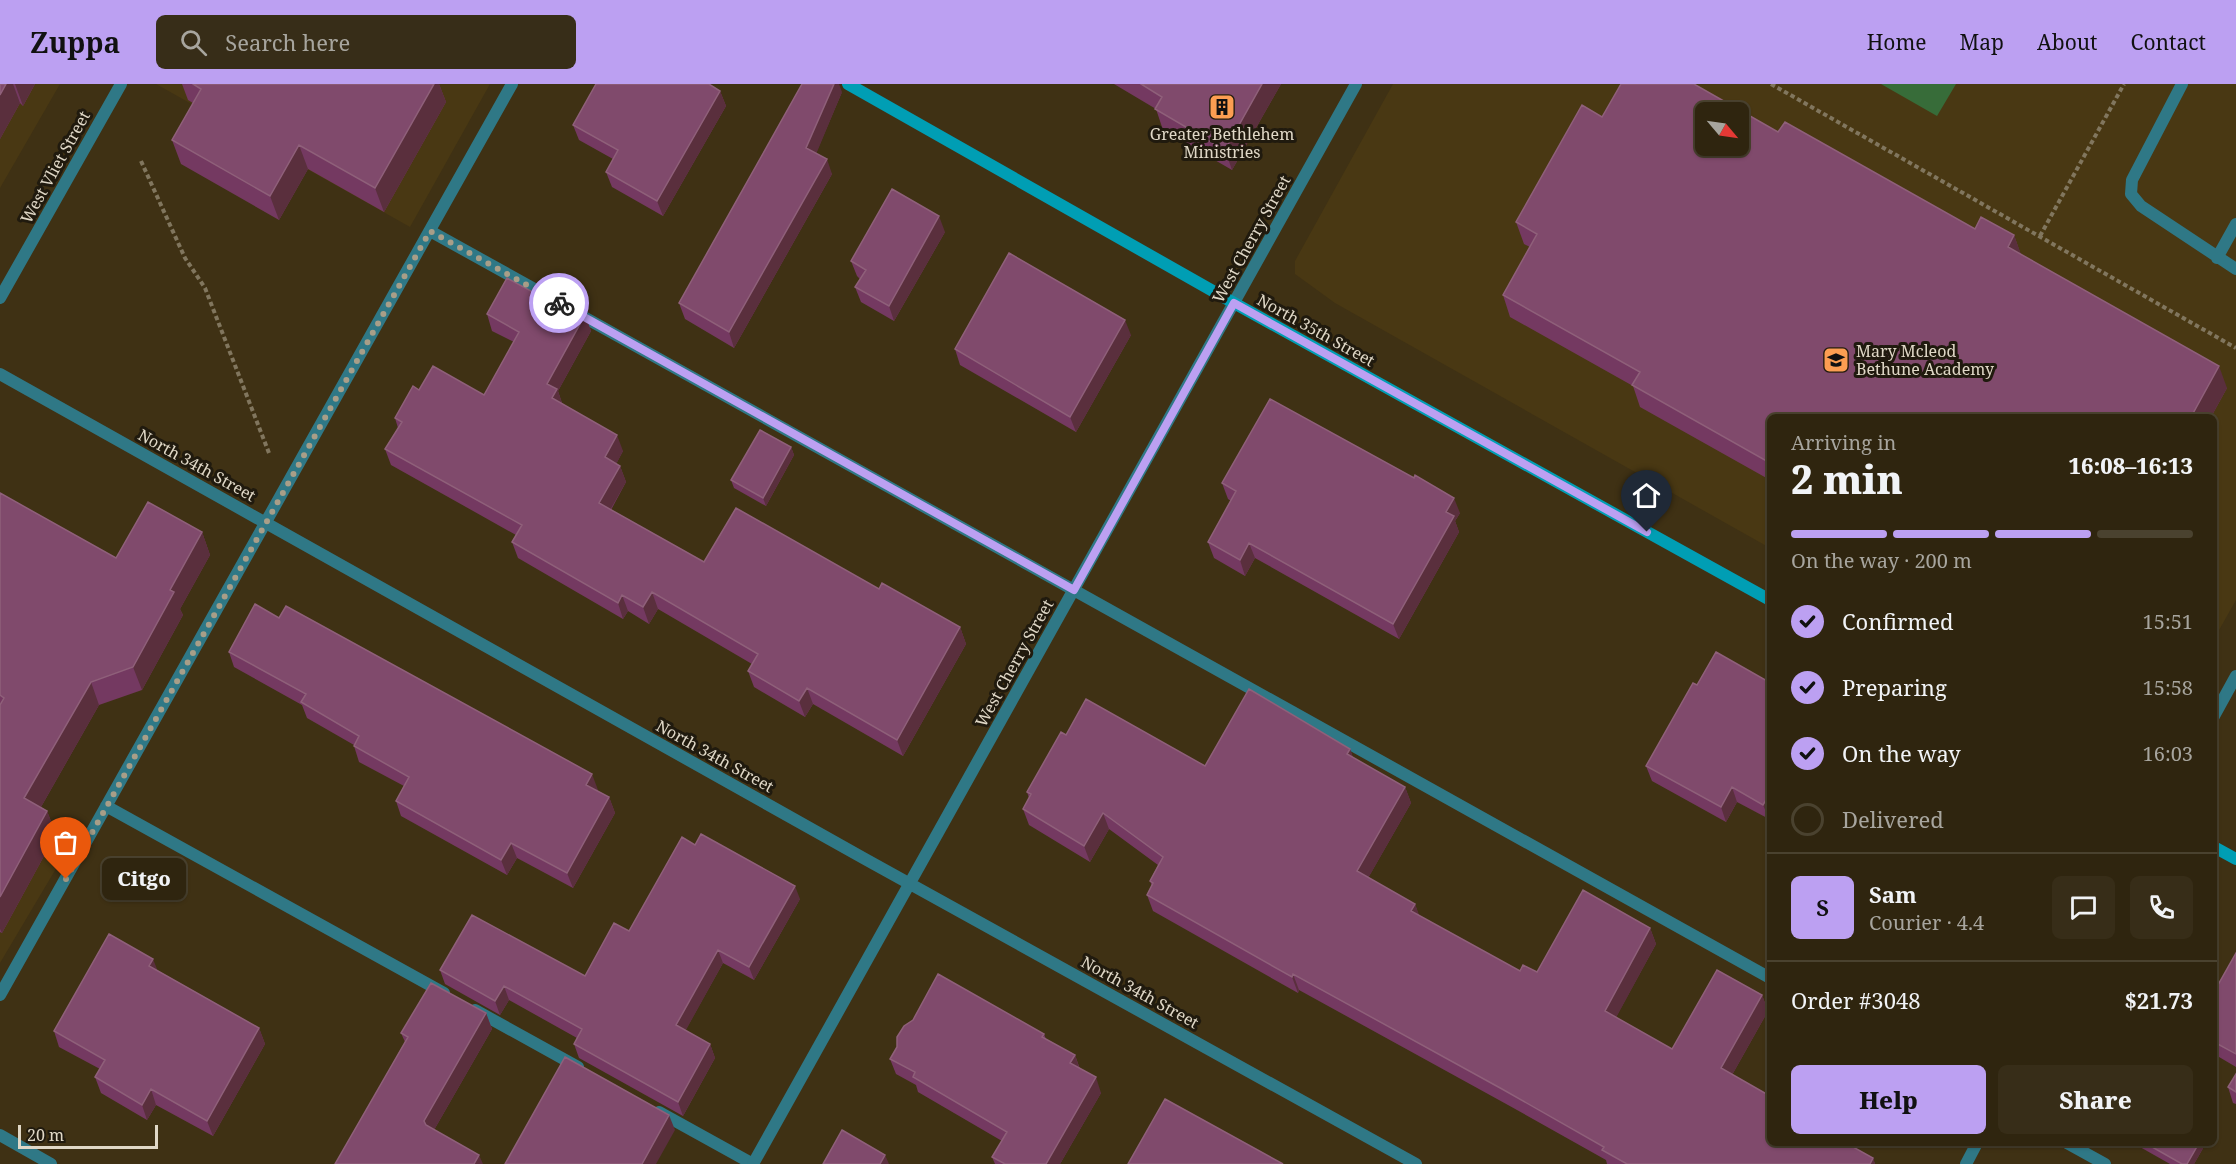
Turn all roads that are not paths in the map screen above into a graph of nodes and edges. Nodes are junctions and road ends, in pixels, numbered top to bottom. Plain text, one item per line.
1 (121, 84) edge
2 (512, 84) edge
3 (848, 84) edge
4 (1356, 84) edge
5 (2182, 84) edge
6 (2236, 224) edge
7 (430, 231) junction
8 (2217, 258) junction
9 (2236, 269) edge
10 (0, 298) edge
11 (1234, 303) junction
12 (0, 374) edge
13 (267, 523) junction
14 (1074, 590) junction
15 (1767, 598) edge
16 (2236, 676) edge
17 (2217, 711) edge
18 (106, 806) junction
19 (2217, 849) edge
20 (2236, 859) edge
21 (910, 884) junction
22 (1767, 976) edge
23 (0, 995) edge
24 (592, 1075) edge
25 (643, 1103) edge
26 (0, 1135) edge
27 (1975, 1146) edge
28 (2072, 1146) edge
29 (51, 1164) edge
30 (753, 1164) edge
31 (1416, 1164) edge
32 (1966, 1164) edge
33 (2105, 1164) edge

1 - 10 street, West Vliet Street
2 - 7 street
3 - 11 main road, North 35th Street
4 - 11 street, West Cherry Street
5 - 8 street
6 - 8 street
7 - 13 street
7 - 14 street
8 - 9 street
11 - 14 street, West Cherry Street
11 - 15 main road, North 35th Street
12 - 13 street, North 34th Street
13 - 18 street
13 - 21 street, North 34th Street
14 - 21 street, West Cherry Street
14 - 22 street
16 - 17 street
18 - 23 street
18 - 24 street
19 - 20 main road
21 - 30 street, West Cherry Street
21 - 31 street, North 34th Street
25 - 30 street
26 - 29 street
27 - 32 street
28 - 33 street

